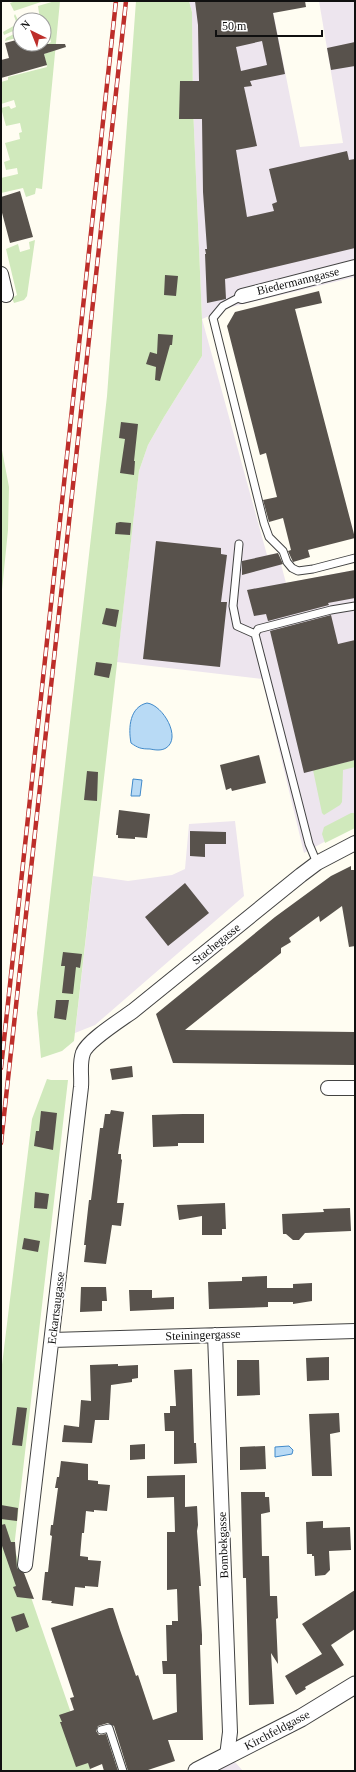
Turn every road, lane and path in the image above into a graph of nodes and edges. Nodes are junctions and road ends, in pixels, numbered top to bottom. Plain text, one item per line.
1 (355, 267) edge
2 (1, 274) edge
3 (6, 295) dead end
4 (242, 296) joint
5 (239, 544) dead end
6 (355, 558) edge
7 (355, 606) edge
8 (255, 634) junction
9 (355, 843) edge
10 (317, 863) junction
11 (83, 1052) joint
12 (328, 1088) dead end
13 (355, 1088) edge
14 (355, 1331) edge
15 (215, 1335) junction
16 (52, 1340) junction
17 (25, 1565) dead end
18 (355, 1685) edge
19 (101, 1730) dead end
20 (227, 1756) junction
21 (122, 1771) edge
22 (197, 1771) edge

1 - 4 street, Biedermanngasse
2 - 3 street
4 - 6 lane
5 - 8 lane
7 - 8 lane
8 - 10 lane
9 - 10 street, Stachegasse
10 - 11 street, Stachegasse
11 - 16 street, Eckartsaugasse
12 - 13 street
14 - 15 street, Steiningergasse
15 - 16 street, Steiningergasse
15 - 20 street, Bombekgasse
16 - 17 street, Eckartsaugasse
18 - 20 street, Kirchfeldgasse
19 - 21 lane
20 - 22 street, Kirchfeldgasse

